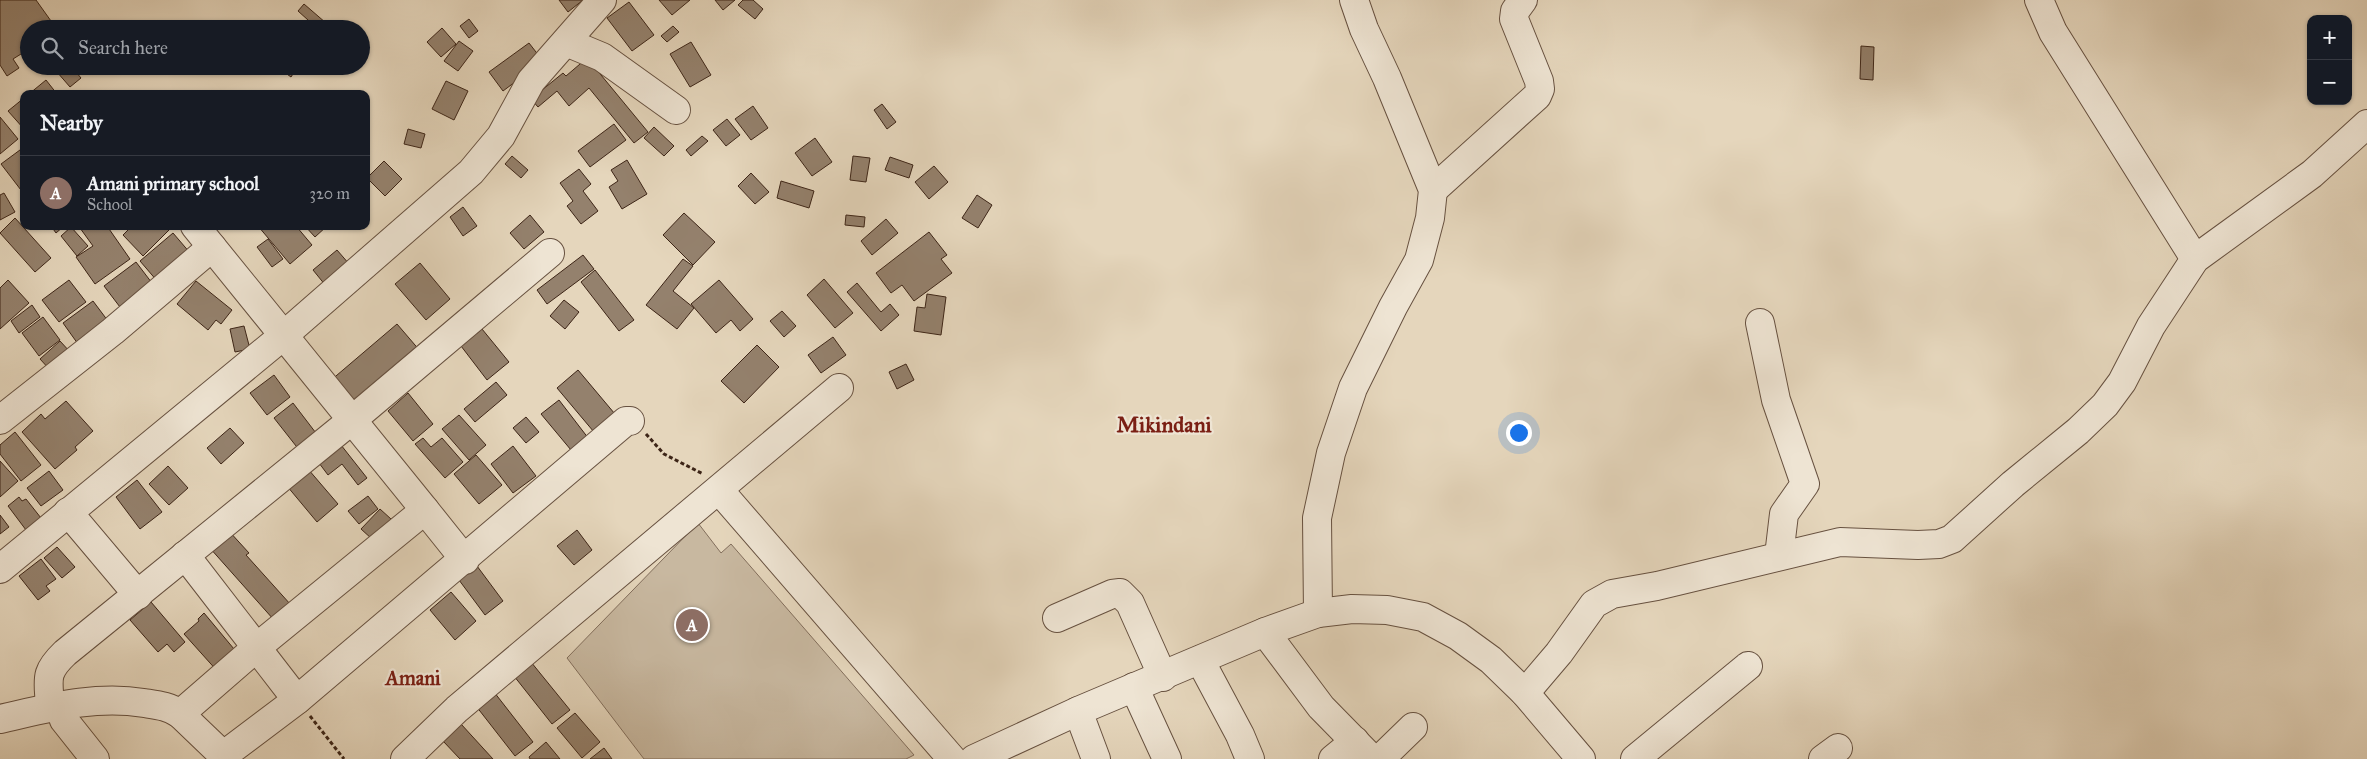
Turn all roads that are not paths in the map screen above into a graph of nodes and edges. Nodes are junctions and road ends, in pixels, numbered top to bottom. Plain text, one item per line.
1 (602, 0) edge
2 (1354, 0) edge
3 (1523, 0) edge
4 (2039, 0) edge
5 (566, 42) junction
6 (676, 110) dead end
7 (2367, 124) edge
8 (1433, 190) junction
9 (198, 230) edge
10 (212, 247) junction
11 (550, 253) dead end
12 (2195, 259) junction
13 (1760, 324) dead end
14 (283, 336) junction
15 (840, 388) dead end
16 (0, 420) edge
17 (352, 420) junction
18 (630, 421) road end
19 (719, 490) junction
20 (425, 510) junction
21 (68, 512) junction
22 (185, 555) junction
23 (1779, 556) junction
24 (465, 560) junction
25 (0, 569) edge
26 (138, 595) junction
27 (1318, 613) junction
28 (1057, 618) dead end
29 (1265, 632) junction
30 (256, 648) junction
31 (1200, 660) junction
32 (1748, 666) dead end
33 (1164, 676) junction
34 (1134, 687) junction
35 (1525, 693) junction
36 (297, 700) junction
37 (55, 708) junction
38 (1078, 712) junction
39 (180, 714) junction
40 (0, 719) edge
41 (1413, 727) dead end
42 (1363, 750) edge
43 (225, 757) edge
44 (979, 758) edge
45 (95, 759) edge
46 (405, 759) edge
47 (952, 759) edge
48 (1096, 759) edge
49 (1167, 759) edge
50 (1250, 759) edge
51 (1333, 759) edge
52 (1380, 759) edge
53 (1581, 759) edge
54 (1635, 759) edge

1 - 5 street
2 - 8 street
3 - 8 street
4 - 12 street
5 - 6 street
5 - 14 street
7 - 12 street
8 - 27 street
9 - 10 street
10 - 14 street
10 - 16 street
11 - 17 street
12 - 23 street
13 - 23 street
14 - 17 street
14 - 21 street
15 - 19 street
17 - 20 street
17 - 22 street
18 - 24 street
19 - 46 street
19 - 47 street
20 - 24 street
20 - 30 street
21 - 25 street
21 - 26 street
22 - 26 street
22 - 30 street
23 - 35 street
24 - 36 street
26 - 37 street
27 - 29 street
27 - 35 street
28 - 33 street
29 - 31 street
29 - 42 street
30 - 36 street
30 - 39 street
31 - 33 street
31 - 50 street
32 - 54 street
33 - 34 street
34 - 38 street
34 - 49 street
35 - 53 street
36 - 43 street
37 - 39 street
37 - 40 street
37 - 45 street
38 - 44 street
38 - 48 street
39 - 43 street
41 - 52 street
42 - 51 street

